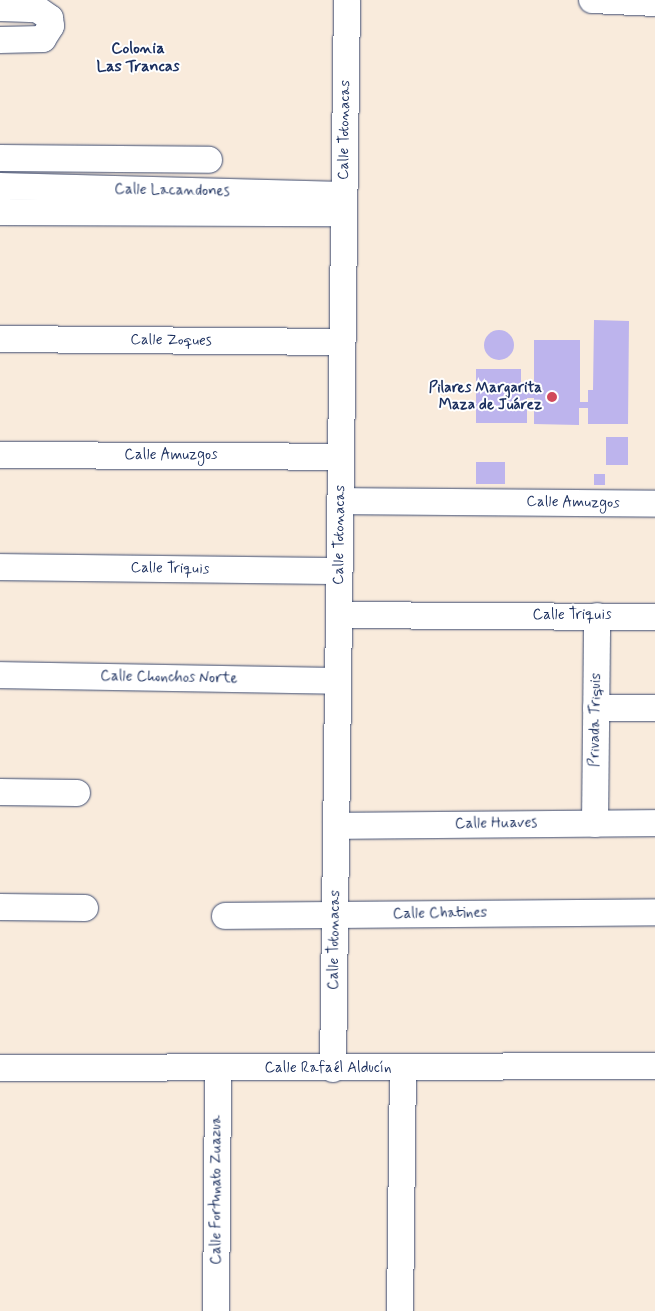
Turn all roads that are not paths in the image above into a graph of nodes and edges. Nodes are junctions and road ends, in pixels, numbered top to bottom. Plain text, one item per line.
1 (347, 0) edge
2 (592, 0) edge
3 (655, 3) edge
4 (0, 8) edge
5 (0, 40) edge
6 (0, 158) edge
7 (209, 160) dead end
8 (0, 186) edge
9 (344, 204) junction
10 (0, 212) edge
11 (0, 339) edge
12 (342, 342) junction
13 (0, 455) edge
14 (341, 457) junction
15 (340, 501) junction
16 (655, 504) edge
17 (0, 567) edge
18 (339, 571) junction
19 (339, 615) junction
20 (597, 616) junction
21 (655, 616) edge
22 (0, 675) edge
23 (338, 681) junction
24 (596, 708) junction
25 (655, 708) edge
26 (0, 792) edge
27 (77, 793) dead end
28 (655, 823) edge
29 (595, 824) junction
30 (336, 826) junction
31 (0, 907) edge
32 (85, 908) dead end
33 (655, 912) edge
34 (335, 915) junction
35 (225, 916) dead end
36 (655, 1066) edge
37 (0, 1068) edge
38 (404, 1068) junction
39 (334, 1069) junction
40 (218, 1070) junction
41 (216, 1311) edge
42 (400, 1311) edge

1 - 9 street, Calle Totonacas
2 - 3 street
4 - 5 street
6 - 7 street
8 - 9 street, Calle Lacandones
9 - 10 street, Calle Lacandones
9 - 12 street, Calle Totonacas
11 - 12 street, Calle Zoques
12 - 14 street, Calle Totonacas
13 - 14 street, Calle Amuzgos
14 - 15 street, Calle Totonacas
15 - 16 street, Calle Amuzgos
15 - 18 street, Calle Totonacas
17 - 18 street, Calle Triquis
18 - 19 street, Calle Totonacas
19 - 20 street, Calle Triquis
19 - 23 street, Calle Totonacas
20 - 21 street, Calle Triquis
20 - 24 street, Privada Triquis
22 - 23 street, Calle Chonchos Norte
23 - 30 street, Calle Totonacas
24 - 25 street
24 - 29 street, Privada Triquis
26 - 27 street
28 - 29 street, Calle Huaves
29 - 30 street, Calle Huaves
30 - 34 street, Calle Totonacas
31 - 32 street
33 - 34 street, Calle Chatines
34 - 35 street, Calle Chatines
34 - 39 street, Calle Totonacas
36 - 38 street, Calle Rafaél Alducín
37 - 40 street, Calle Rafaél Alducín
38 - 39 street, Calle Rafaél Alducín
38 - 42 street
39 - 40 street, Calle Rafaél Alducín
40 - 41 street, Calle Fortunato Zuazua

